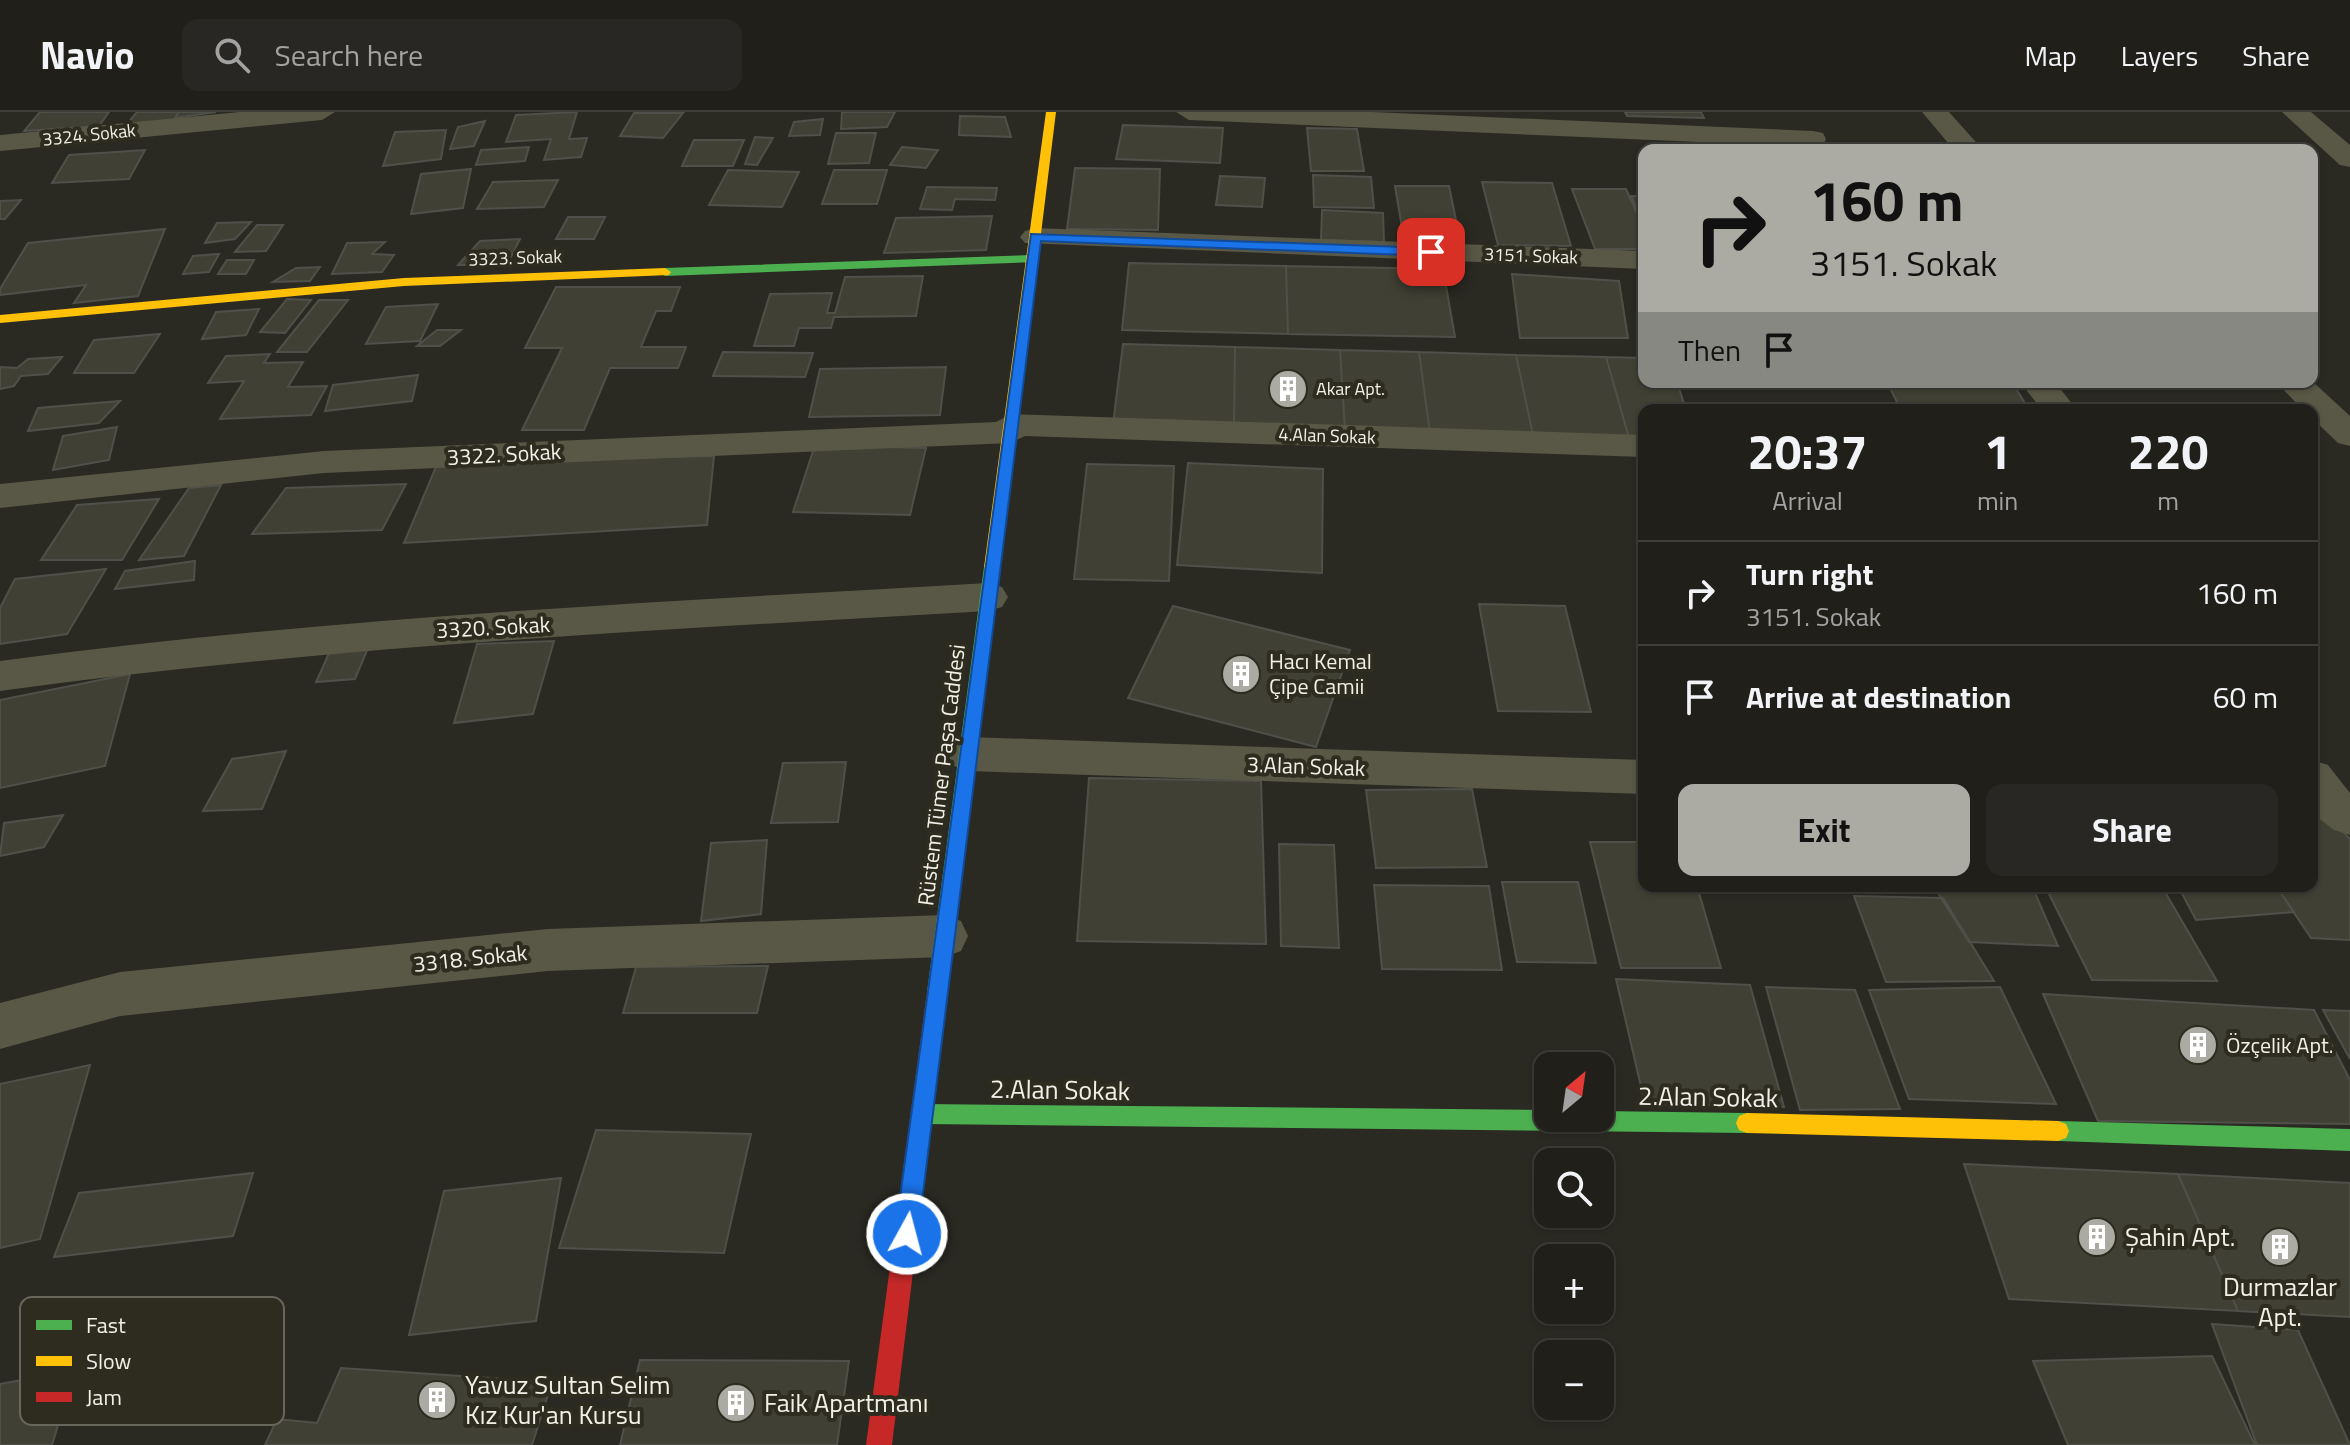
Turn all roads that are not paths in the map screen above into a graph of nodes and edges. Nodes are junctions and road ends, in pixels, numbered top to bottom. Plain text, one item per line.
1 (322, 112) edge
2 (1051, 112) edge
3 (1189, 112) edge
4 (1803, 112) edge
5 (1935, 112) edge
6 (2295, 112) edge
7 (0, 143) edge
8 (1799, 144) edge
9 (1818, 144) edge
10 (1964, 144) edge
11 (2350, 159) edge
12 (1034, 248) junction
13 (1638, 260) edge
14 (0, 319) edge
15 (2042, 388) edge
16 (2303, 388) edge
17 (2055, 404) edge
18 (2334, 406) edge
19 (1010, 429) junction
20 (2350, 435) edge
21 (1638, 446) edge
22 (0, 496) edge
23 (988, 597) junction
24 (0, 676) edge
25 (969, 754) junction
26 (1638, 777) edge
27 (944, 936) junction
28 (0, 1026) edge
29 (922, 1114) junction
30 (2350, 1140) edge
31 (879, 1445) edge

1 - 7 street, 3324. Sokak
2 - 12 street, Rüstem Tümer Paşa Caddesi
3 - 8 street
4 - 9 street
5 - 10 street
6 - 11 street
12 - 13 street, 3151. Sokak
12 - 14 street, 3323. Sokak
12 - 19 street, Rüstem Tümer Paşa Caddesi
15 - 17 street
16 - 18 street
18 - 20 street
19 - 21 street, 4.Alan Sokak
19 - 22 street, 3322. Sokak
19 - 23 street, Rüstem Tümer Paşa Caddesi
23 - 24 street, 3320. Sokak
23 - 25 street, Rüstem Tümer Paşa Caddesi
25 - 26 street, 3.Alan Sokak
25 - 27 street, Rüstem Tümer Paşa Caddesi
27 - 28 street, 3318. Sokak
27 - 29 street, Rüstem Tümer Paşa Caddesi
29 - 30 street, 2.Alan Sokak
29 - 31 street, Rüstem Tümer Paşa Caddesi

